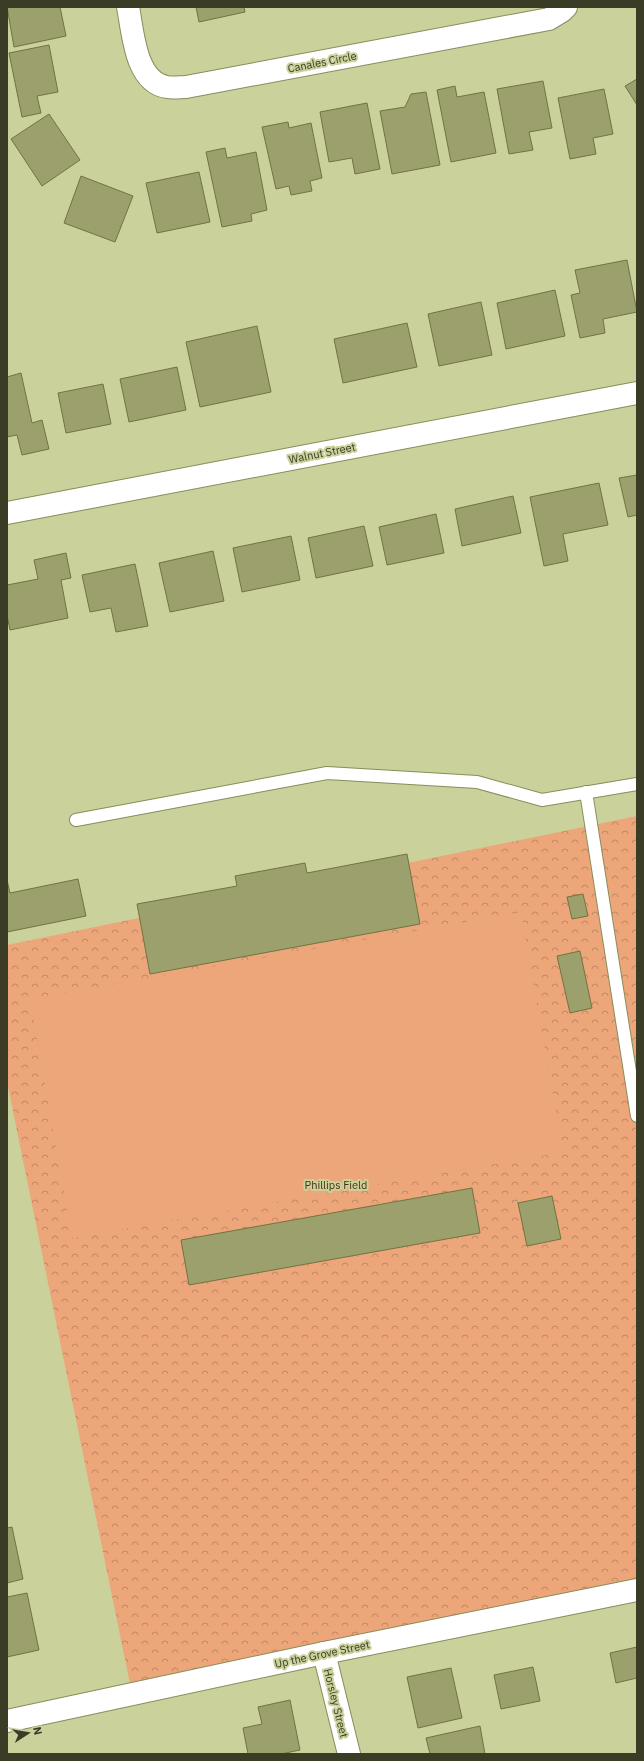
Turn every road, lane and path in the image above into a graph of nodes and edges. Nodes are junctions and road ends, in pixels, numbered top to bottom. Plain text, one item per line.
1 (128, 7) edge
2 (566, 7) edge
3 (637, 393) edge
4 (7, 513) edge
5 (637, 784) edge
6 (586, 792) junction
7 (76, 820) dead end
8 (637, 1116) edge
9 (637, 1590) edge
10 (324, 1653) junction
11 (7, 1721) edge
12 (349, 1754) edge

1 - 2 street, Canales Circle
3 - 4 street, Walnut Street
5 - 6 lane
6 - 7 lane
6 - 8 lane
9 - 10 street, Up the Grove Street
10 - 11 street, Up the Grove Street
10 - 12 street, Horsley Street

